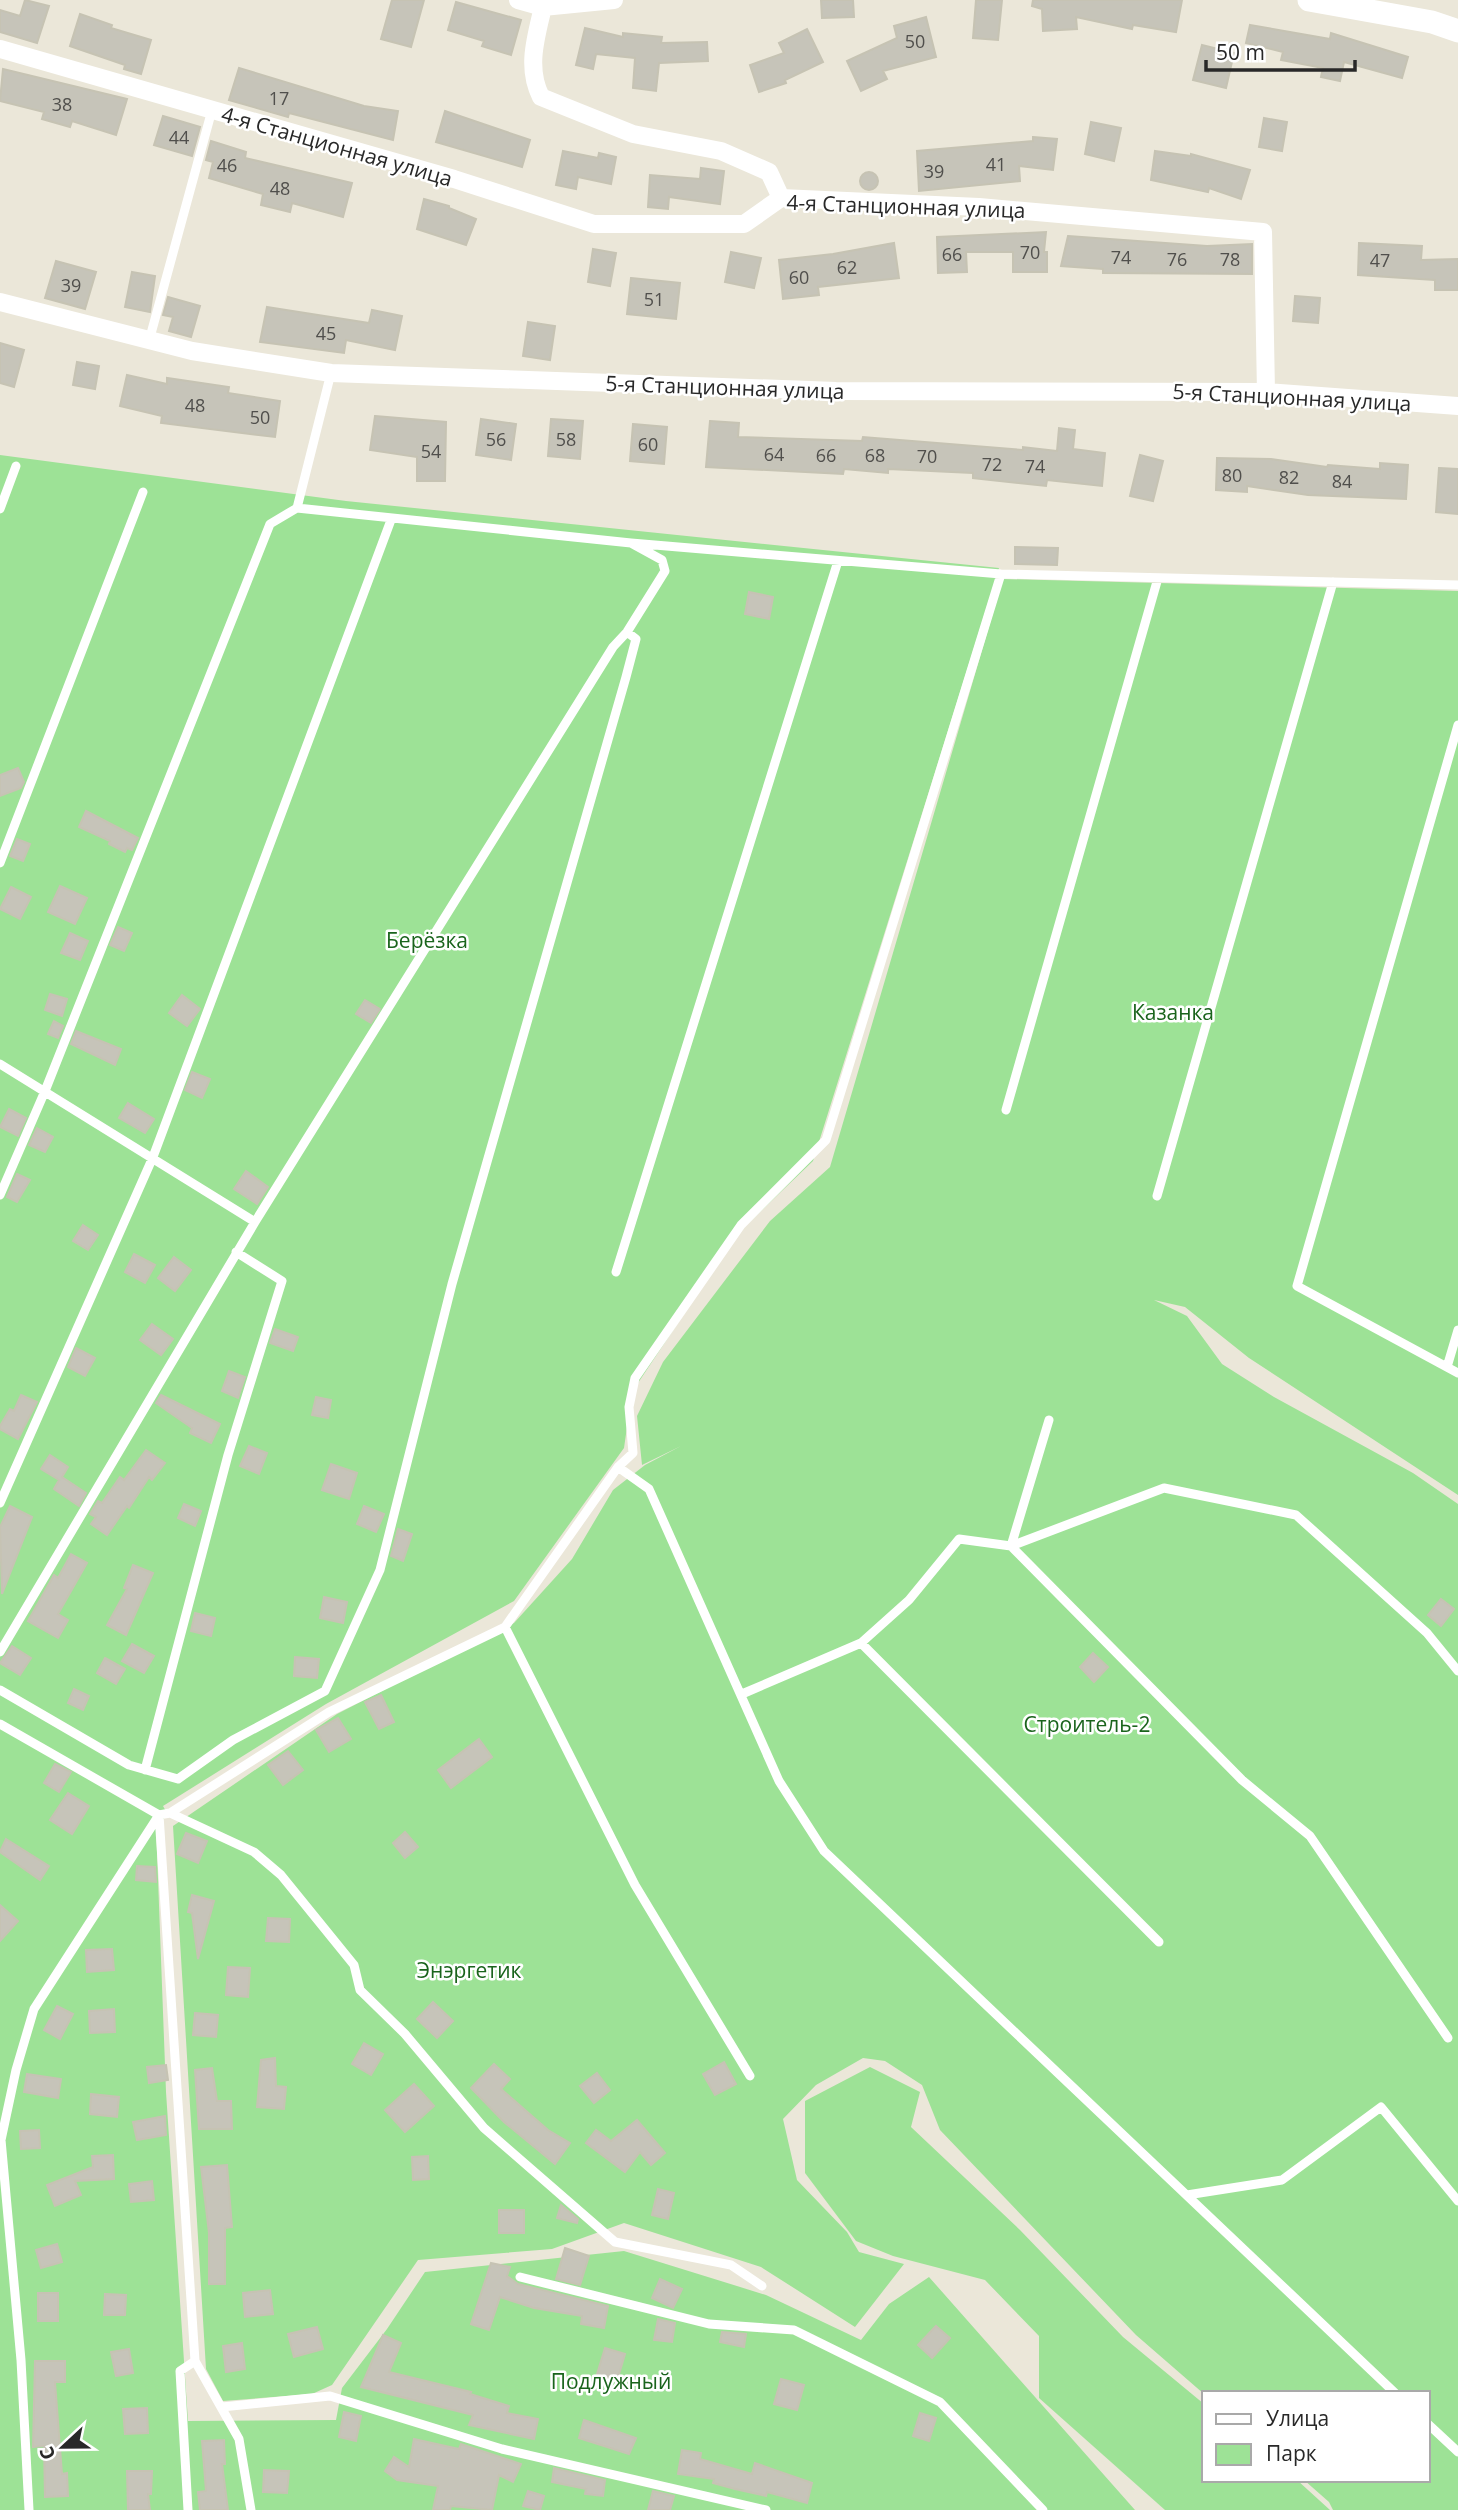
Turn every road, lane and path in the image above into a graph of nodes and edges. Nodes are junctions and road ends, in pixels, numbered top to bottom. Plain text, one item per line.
1 (518, 0) edge
2 (614, 0) edge
3 (1309, 0) edge
4 (543, 7) junction
5 (1458, 31) edge
6 (0, 49) edge
7 (212, 110) junction
8 (781, 198) junction
9 (0, 302) edge
10 (149, 341) junction
11 (331, 373) junction
12 (1266, 391) junction
13 (1458, 406) edge
14 (16, 466) dead end
15 (143, 492) dead end
16 (297, 508) junction
17 (0, 509) edge
18 (391, 520) junction
19 (631, 543) junction
20 (838, 561) junction
21 (1000, 574) junction
22 (1158, 578) junction
23 (1333, 582) junction
24 (1458, 585) edge
25 (627, 632) junction
26 (1458, 725) edge
27 (0, 863) edge
28 (0, 1064) edge
29 (45, 1091) junction
30 (1006, 1110) dead end
31 (153, 1157) junction
32 (0, 1195) edge
33 (1157, 1196) dead end
34 (255, 1222) junction
35 (236, 1252) junction
36 (616, 1272) dead end
37 (1458, 1330) edge
38 (1447, 1367) junction
39 (1458, 1373) edge
40 (1049, 1420) dead end
41 (618, 1467) junction
42 (0, 1503) edge
43 (1011, 1546) junction
44 (505, 1627) junction
45 (861, 1643) junction
46 (0, 1651) edge
47 (1458, 1671) edge
48 (0, 1690) edge
49 (742, 1694) junction
50 (1, 1726) edge
51 (145, 1770) junction
52 (170, 1813) junction
53 (159, 1815) junction
54 (1159, 1942) dead end
55 (1448, 2038) dead end
56 (750, 2076) dead end
57 (1187, 2195) junction
58 (1458, 2201) edge
59 (520, 2277) dead end
60 (762, 2286) dead end
61 (195, 2361) junction
62 (1393, 2391) edge
63 (222, 2407) junction
64 (1430, 2426) edge
65 (1458, 2452) edge
66 (29, 2510) edge
67 (188, 2510) edge
68 (251, 2510) edge
69 (766, 2510) edge
70 (1043, 2510) edge

1 - 4 street
2 - 4 street
3 - 5 street
4 - 8 street
6 - 7 street, 4-я Станционная улица
7 - 8 street, 4-я Станционная улица
7 - 10 lane
8 - 12 street, 4-я Станционная улица
9 - 10 street, 5-я Станционная улица
10 - 11 street, 5-я Станционная улица
11 - 12 street, 5-я Станционная улица
11 - 16 lane
12 - 13 street, 5-я Станционная улица
14 - 17 lane
15 - 27 lane
16 - 18 lane
16 - 29 lane
18 - 19 lane
18 - 31 lane
19 - 20 lane
19 - 25 lane
20 - 21 lane
20 - 36 lane
21 - 22 lane
21 - 41 lane
22 - 23 lane
22 - 30 lane
23 - 24 lane
23 - 33 lane
25 - 34 lane
25 - 51 lane
26 - 38 lane
28 - 29 lane
29 - 31 lane
29 - 32 lane
31 - 34 lane
31 - 42 lane
34 - 35 lane
35 - 46 lane
35 - 51 lane
37 - 38 lane
38 - 39 lane
40 - 43 lane
41 - 44 lane
41 - 49 lane
43 - 45 lane
43 - 47 lane
43 - 55 lane
44 - 52 lane
44 - 56 lane
45 - 49 lane
45 - 54 lane
48 - 51 lane
49 - 57 lane
50 - 53 lane
52 - 53 lane
52 - 60 lane
53 - 61 lane
53 - 66 lane
57 - 58 lane
57 - 62 lane
59 - 70 lane
61 - 63 lane
61 - 67 lane
63 - 68 lane
63 - 69 lane
64 - 65 lane

